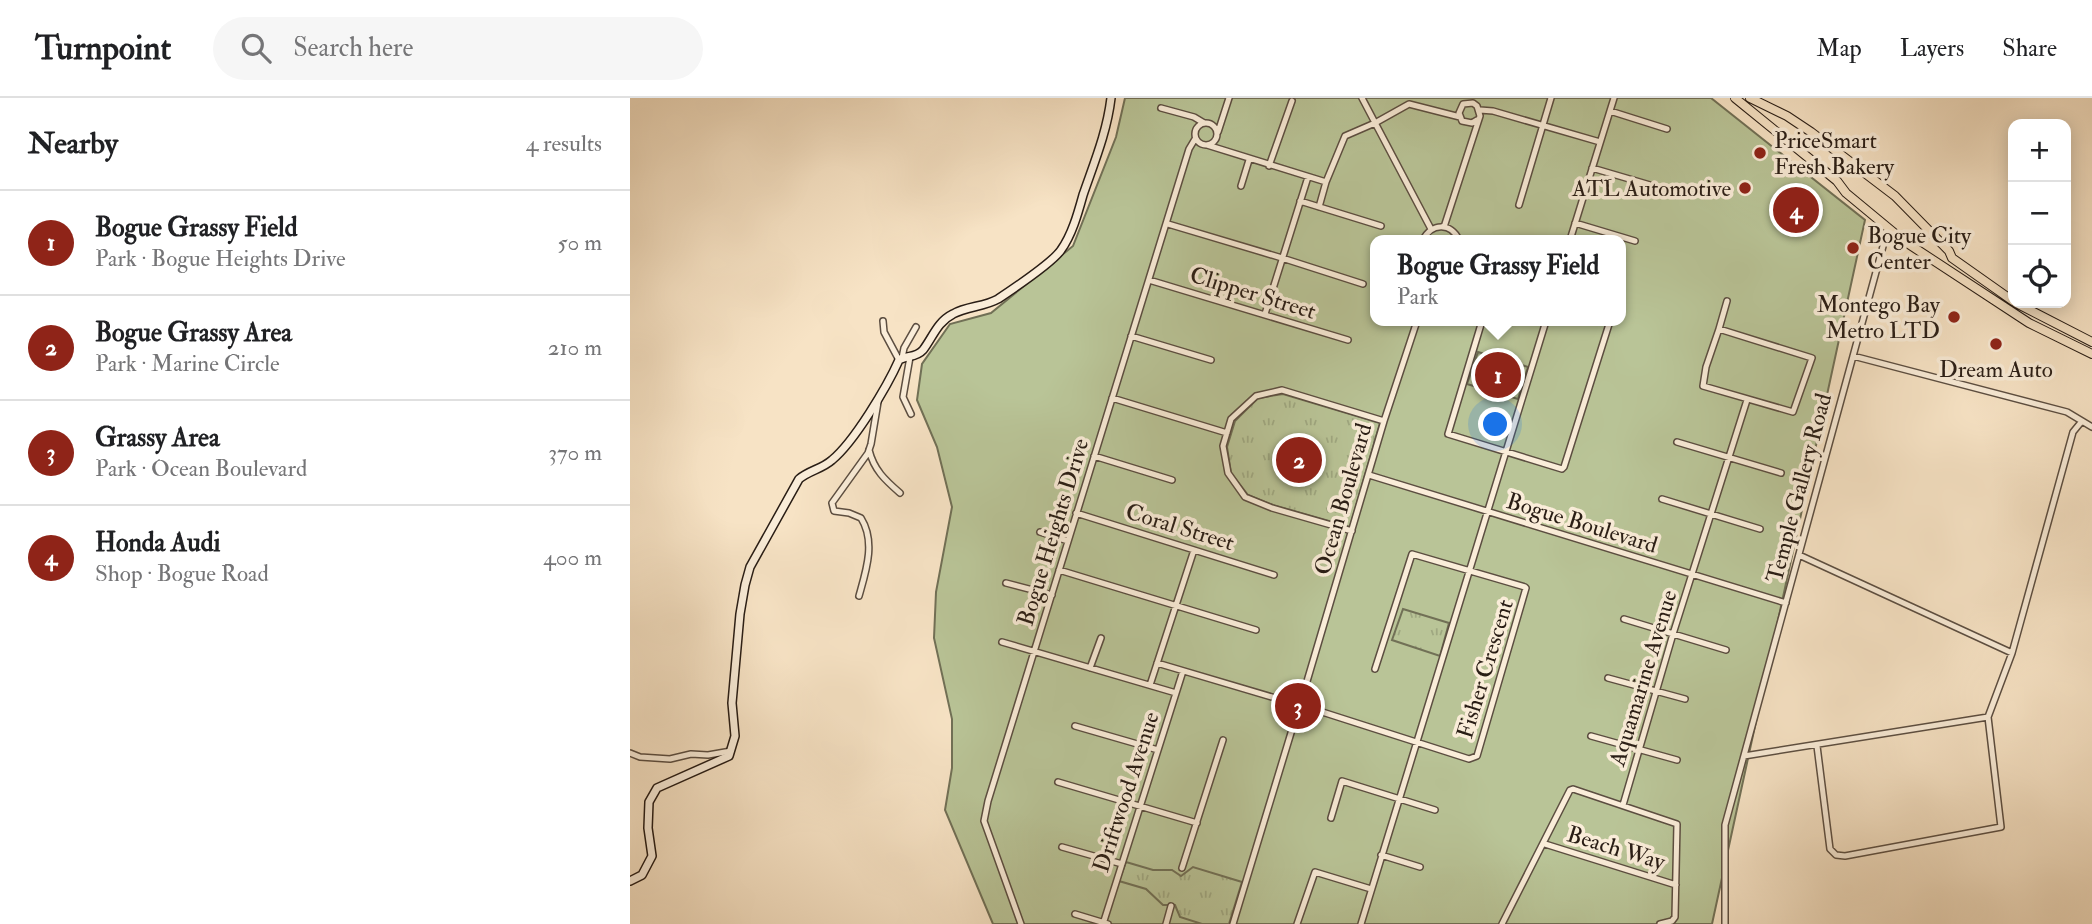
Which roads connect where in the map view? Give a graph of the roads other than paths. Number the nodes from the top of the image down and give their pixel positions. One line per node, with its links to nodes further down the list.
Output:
1 (1111, 98): 70 (street)
2 (1229, 98): 15 (street)
3 (1362, 98): 18 (street)
4 (1551, 98): 21 (street)
5 (1614, 98): 12 (street)
6 (1735, 98): 43 (main road)
7 (1750, 98): 54 (main road)
8 (1292, 101): 30 (street)
9 (1464, 101): 11 (street); 14 (street)
10 (1161, 108): 13 (street)
11 (1480, 110): 16 (street); 21 (street)
12 (1610, 111): 22 (street); 25 (street)
13 (1194, 117): 17 (street); 20 (street)
14 (1460, 117): 16 (street); 18 (street)
15 (1223, 119): 19 (street); 23 (street)
16 (1477, 120): 42 (street)
17 (1204, 123): 19 (street); 20 (street)
18 (1375, 123): 33 (street); 44 (street)
19 (1212, 124): 23 (street)
20 (1197, 126): 24 (street)
21 (1543, 126): 25 (street); 37 (street)
22 (1667, 129)
23 (1216, 138): 26 (street); 28 (street)
24 (1195, 139): 26 (street); 27 (street, Bogue Heights Drive)
25 (1600, 142): 31 (street)
26 (1205, 145): 27 (street); 28 (street)
27 (1189, 149): 40 (street, Bogue Heights Drive)
28 (1217, 150): 29 (street)
29 (1249, 160): 30 (street); 34 (street)
30 (1269, 166): 32 (street)
31 (1592, 168): 35 (street); 39 (street)
32 (1308, 177): 33 (street); 36 (street)
33 (1326, 182): 38 (street)
34 (1241, 186)
35 (1650, 186)
36 (1300, 201): 38 (street); 51 (street)
37 (1519, 205)
38 (1319, 207): 41 (street)
39 (1575, 223): 47 (street); 48 (street)
40 (1168, 224): 51 (street); 52 (street, Bogue Heights Drive)
41 (1381, 226)
42 (1444, 227): 44 (street); 46 (street)
43 (1888, 228): 68 (main road); 69 (street, Temple Gallery Road)
44 (1431, 229): 45 (street)
45 (1425, 235)
46 (1456, 235)
47 (1571, 235)
48 (1615, 235)
49 (1626, 238): 50 (street)
50 (1635, 241)
51 (1282, 258): 53 (street); 57 (street)
52 (1149, 280): 57 (street, Clipper Street); 65 (street, Bogue Heights Drive)
53 (1363, 284)
54 (2008, 297)
55 (1727, 301): 64 (street)
56 (2027, 308): 67 (main road)
57 (1265, 314): 66 (street, Clipper Street)
58 (883, 321): 70 (street)
59 (1415, 326): 76 (street, Ocean Boulevard)
60 (1480, 326): 82 (street)
61 (1544, 326): 82 (street)
62 (1608, 326): 82 (street)
63 (916, 327): 70 (street)
64 (1719, 329): 74 (street); 74 (street)
65 (1132, 336): 71 (street); 73 (street, Bogue Heights Drive)
66 (1348, 340)
67 (2092, 342)
68 (2092, 354)
69 (1853, 356): 77 (street); 98 (street, Temple Gallery Road)
70 (904, 358): 72 (street); 75 (street)
71 (1211, 360)
72 (879, 395): 81 (street); 137 (street)
73 (1112, 398): 79 (street); 83 (street, Bogue Heights Drive)
74 (1747, 400): 84 (street, Aquamarine Avenue)
75 (911, 414)
76 (1384, 421): 79 (street); 86 (street, Ocean Boulevard)
77 (2081, 421): 78 (street); 115 (street)
78 (2092, 428)
79 (1227, 433): 94 (street)
80 (1677, 442): 84 (street)
81 (869, 450): 88 (street); 105 (street)
82 (1505, 450): 90 (street)
83 (1094, 456): 87 (street); 91 (street, Bogue Heights Drive)
84 (1728, 457): 85 (street); 92 (street, Aquamarine Avenue)
85 (1781, 473)
86 (1369, 475): 90 (street, Bogue Boulevard); 94 (street, Ocean Boulevard)
87 (1172, 480)
88 (900, 493)
89 (1662, 499): 92 (street)
90 (1487, 512): 100 (street); 101 (street, Bogue Boulevard)
91 (1076, 513): 96 (street, Bogue Heights Drive); 97 (street, Coral Street)
92 (1712, 514): 93 (street); 101 (street, Aquamarine Avenue)
93 (1760, 528)
94 (1352, 531): 122 (street, Ocean Boulevard)
95 (1040, 532): 96 (street)
96 (1068, 541): 99 (street, Bogue Heights Drive)
97 (1194, 550): 102 (street, Coral Street); 107 (street)
98 (1799, 555): 106 (street, Temple Gallery Road); 115 (street)
99 (1059, 570): 104 (street, Bogue Heights Drive); 107 (street)
100 (1469, 571): 118 (street); 133 (street); 133 (street, Fisher Crescent)
101 (1693, 574): 106 (street, Bogue Boulevard); 110 (street, Aquamarine Avenue)
102 (1274, 575)
103 (1006, 583): 104 (street)
104 (1052, 594): 114 (street, Bogue Heights Drive)
105 (859, 597)
106 (1786, 603): 139 (street, Temple Gallery Road)
107 (1176, 606): 109 (street); 116 (street)
108 (1623, 619): 110 (street)
109 (1256, 630)
110 (1672, 634): 113 (street); 123 (street, Aquamarine Avenue)
111 (1101, 638): 117 (street)
112 (1002, 642): 114 (street)
113 (1726, 650)
114 (1035, 652): 117 (street); 159 (street, Bogue Heights Drive)
115 (2012, 653): 128 (street)
116 (1157, 663): 119 (street); 121 (street)
117 (1090, 668): 121 (street)
118 (1375, 669)
119 (1183, 671): 124 (street, Driftwood Avenue); 126 (street)
120 (1608, 678): 123 (street)
121 (1150, 685): 124 (street)
122 (1305, 688): 126 (street); 127 (street)
123 (1656, 690): 125 (street); 136 (street, Aquamarine Avenue)
124 (1176, 693): 135 (street, Driftwood Avenue)
125 (1685, 699)
126 (1282, 700): 129 (street)
127 (1317, 710): 129 (street); 133 (street)
128 (1988, 717): 134 (street); 134 (street)
129 (1294, 723): 162 (street)
130 (1075, 726): 135 (street)
131 (1591, 736): 136 (street)
132 (1223, 740): 147 (street)
133 (1417, 742): 142 (street)
134 (1817, 746): 139 (street)
135 (1158, 750): 144 (street, Driftwood Avenue)
136 (1640, 750): 140 (street); 143 (street, Aquamarine Avenue)
137 (731, 751): 138 (street); 154 (street)
138 (630, 753)
139 (1744, 756): 167 (street, Temple Gallery Road)
140 (1677, 760)
141 (1058, 782): 144 (street)
142 (1399, 798): 145 (street); 146 (street); 150 (street)
143 (1623, 805): 148 (street); 155 (street)
144 (1140, 806): 147 (street); 151 (street, Driftwood Avenue)
145 (1435, 810)
146 (1331, 818)
147 (1197, 823): 153 (street)
148 (1545, 844): 155 (street, Beach Way); 165 (street)
149 (1062, 846): 151 (street)
150 (1381, 855): 152 (street); 156 (street)
151 (1122, 864): 160 (street, Driftwood Avenue)
152 (1420, 867)
153 (1182, 868)
154 (630, 881)
155 (1676, 885): 166 (street)
156 (1371, 889): 163 (street); 164 (street)
157 (1171, 906): 161 (street)
158 (1074, 914): 160 (street)
159 (1021, 924)
160 (1105, 924)
161 (1166, 924)
162 (1233, 924)
163 (1297, 924)
164 (1361, 924)
165 (1502, 924)
166 (1660, 924)
167 (1725, 924)

